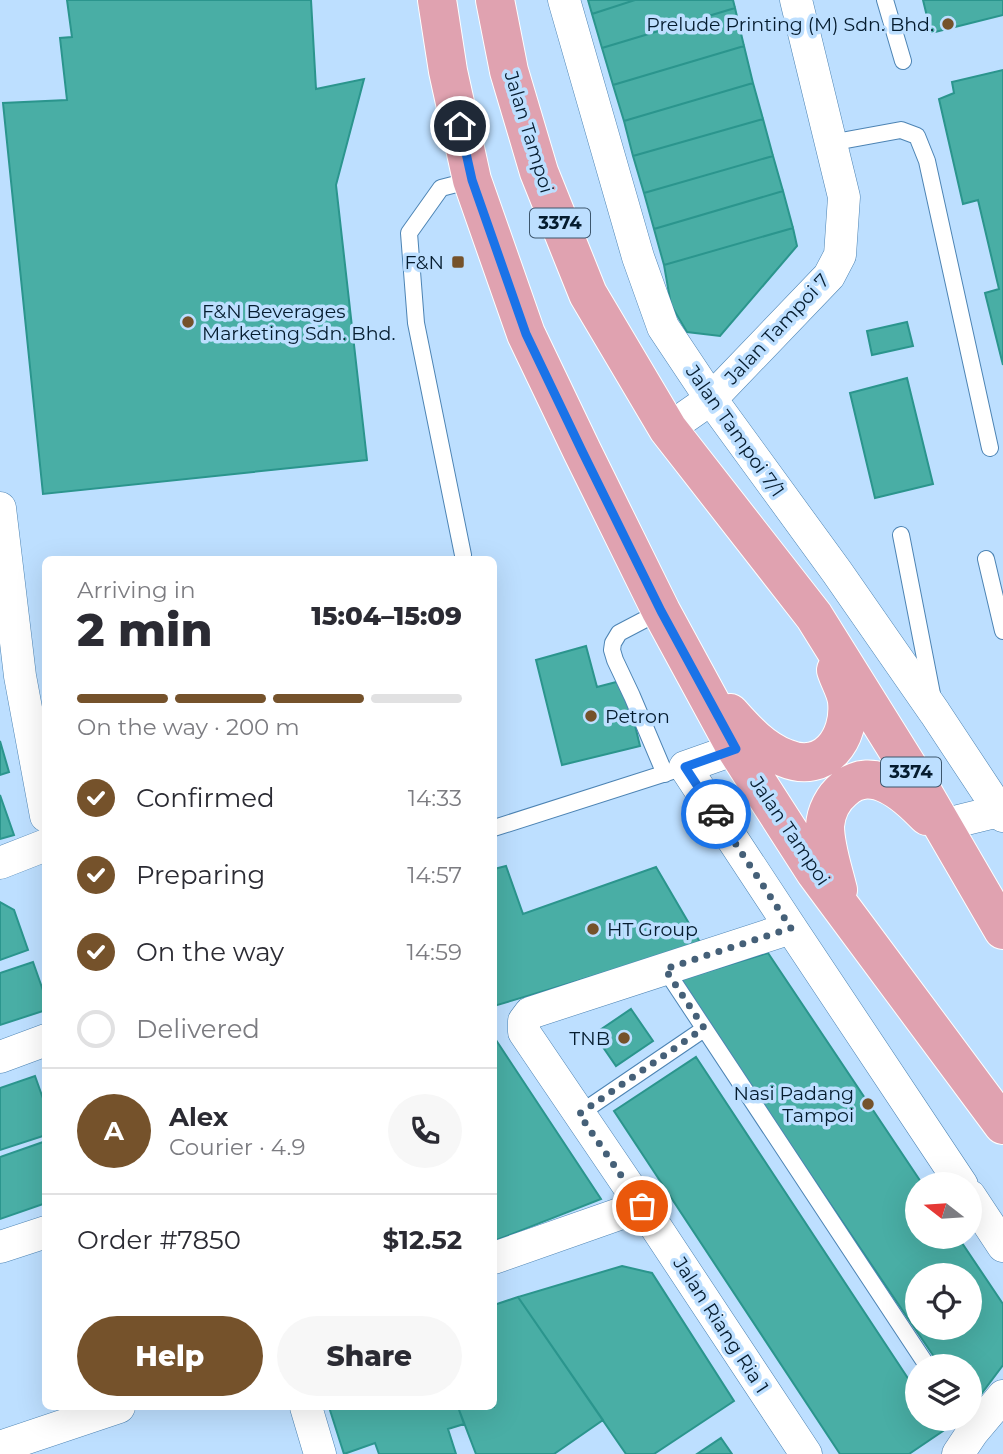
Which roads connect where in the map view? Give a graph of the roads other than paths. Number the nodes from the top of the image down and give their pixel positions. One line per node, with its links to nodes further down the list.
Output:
1 (437, 0): 8 (main road, Jalan Tampoi)
2 (495, 0): 10 (main road, Jalan Tampoi / 3374)
3 (564, 0): 9 (street, Jalan Tampoi 7/1)
4 (796, 0): 7 (street, Jalan Tampoi 7)
5 (885, 0): 6 (lane)
6 (903, 61)
7 (830, 144): 9 (street, Jalan Tampoi 7); 11 (lane)
8 (472, 180): 14 (lane); 16 (main road, Jalan Tampoi)
9 (711, 399): 10 (street, Jalan Tampoi 7); 21 (street, Jalan Tampoi 7/1)
10 (668, 429): 17 (main road, Jalan Tampoi / 3374)
11 (990, 448)
12 (0, 508): 20 (street)
13 (901, 535): 21 (lane)
14 (463, 555)
15 (986, 559): 18 (lane)
16 (661, 611): 19 (main road, Jalan Tampoi); 23 (lane)
17 (814, 616): 19 (main road); 27 (main road, Jalan Tampoi / 3374)
18 (1003, 631)
19 (698, 676): 22 (main road, Jalan Tampoi)
20 (10, 680): 24 (street)
21 (935, 713): 25 (street, Jalan Tampoi 7/1)
22 (736, 749): 23 (street); 30 (main road, Jalan Tampoi)
23 (675, 770): 26 (lane); 31 (street)
24 (42, 802)
25 (1002, 812): 27 (street)
26 (497, 827)
27 (947, 833): 30 (main road); 32 (main road, Jalan Tampoi / 3374)
28 (42, 847): 29 (street)
29 (0, 863)
30 (843, 909): 38 (main road, Jalan Tampoi)
31 (791, 928): 33 (street); 39 (street)
32 (1003, 930)
33 (665, 969): 34 (lane); 37 (street, Jalan Riang Ria 1)
34 (704, 1028): 37 (lane); 46 (lane)
35 (42, 1041): 36 (street)
36 (0, 1057)
37 (579, 1114): 40 (street, Jalan Riang Ria 1)
38 (1003, 1125)
39 (953, 1172)
40 (642, 1206): 45 (street); 53 (street, Jalan Riang Ria 1)
41 (982, 1214): 43 (street)
42 (42, 1232): 44 (street)
43 (1003, 1246)
44 (0, 1247)
45 (497, 1257)
46 (919, 1354)
47 (1003, 1396): 50 (street)
48 (110, 1410): 51 (street)
49 (307, 1410): 52 (street)
50 (964, 1436)
51 (0, 1447)
52 (320, 1454)
53 (806, 1454)

